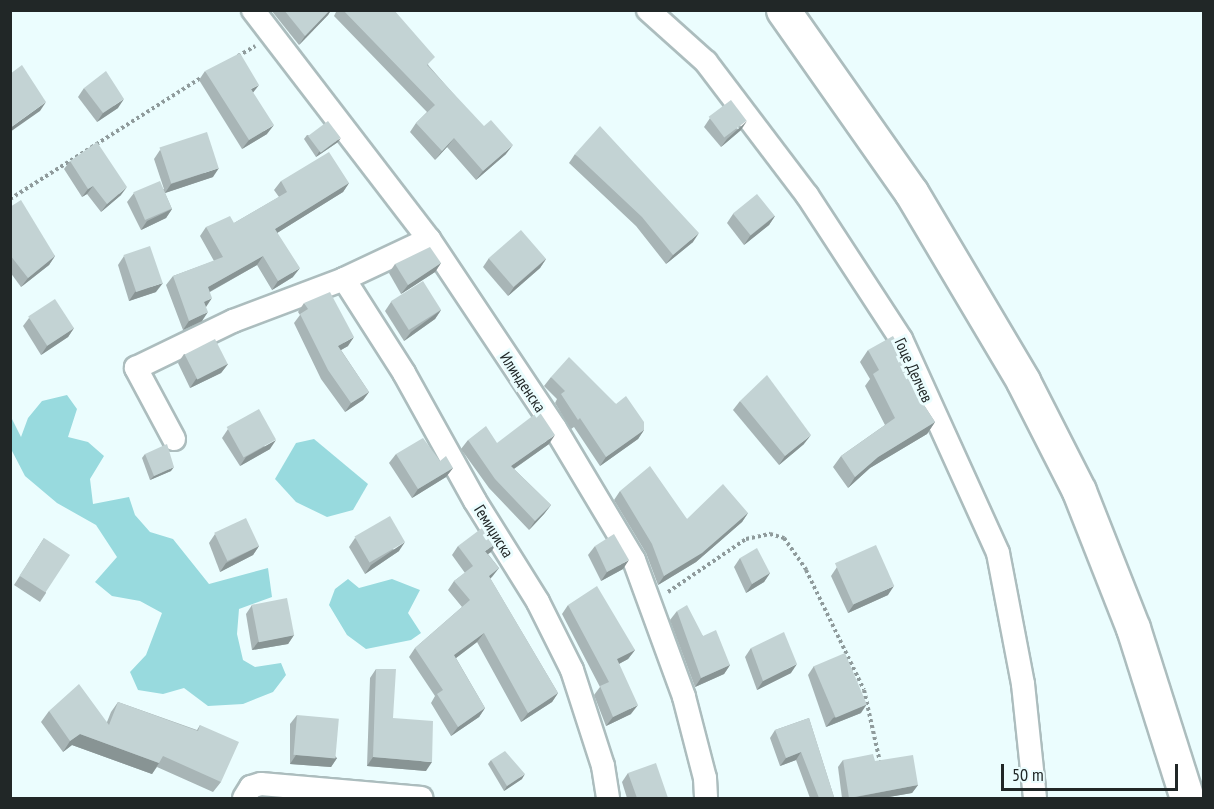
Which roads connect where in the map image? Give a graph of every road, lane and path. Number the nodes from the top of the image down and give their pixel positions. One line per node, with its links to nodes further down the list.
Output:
1 (253, 10): 4 (street, Илинденска)
2 (648, 10): 17 (street, Гоце Делчев)
3 (783, 10): 18 (main road)
4 (271, 37): 5 (path); 8 (street, Илинденска)
5 (231, 60)
6 (211, 72): 7 (path)
7 (10, 199)
8 (429, 239): 9 (street); 11 (street, Илинденска)
9 (344, 279): 10 (street); 15 (street, Гемиџиска)
10 (174, 439)
11 (650, 605): 12 (path); 16 (street, Илинденска)
12 (881, 767)
13 (244, 798): 14 (street)
14 (421, 798)
15 (608, 798)
16 (706, 798)
17 (1035, 798)
18 (1187, 798)

